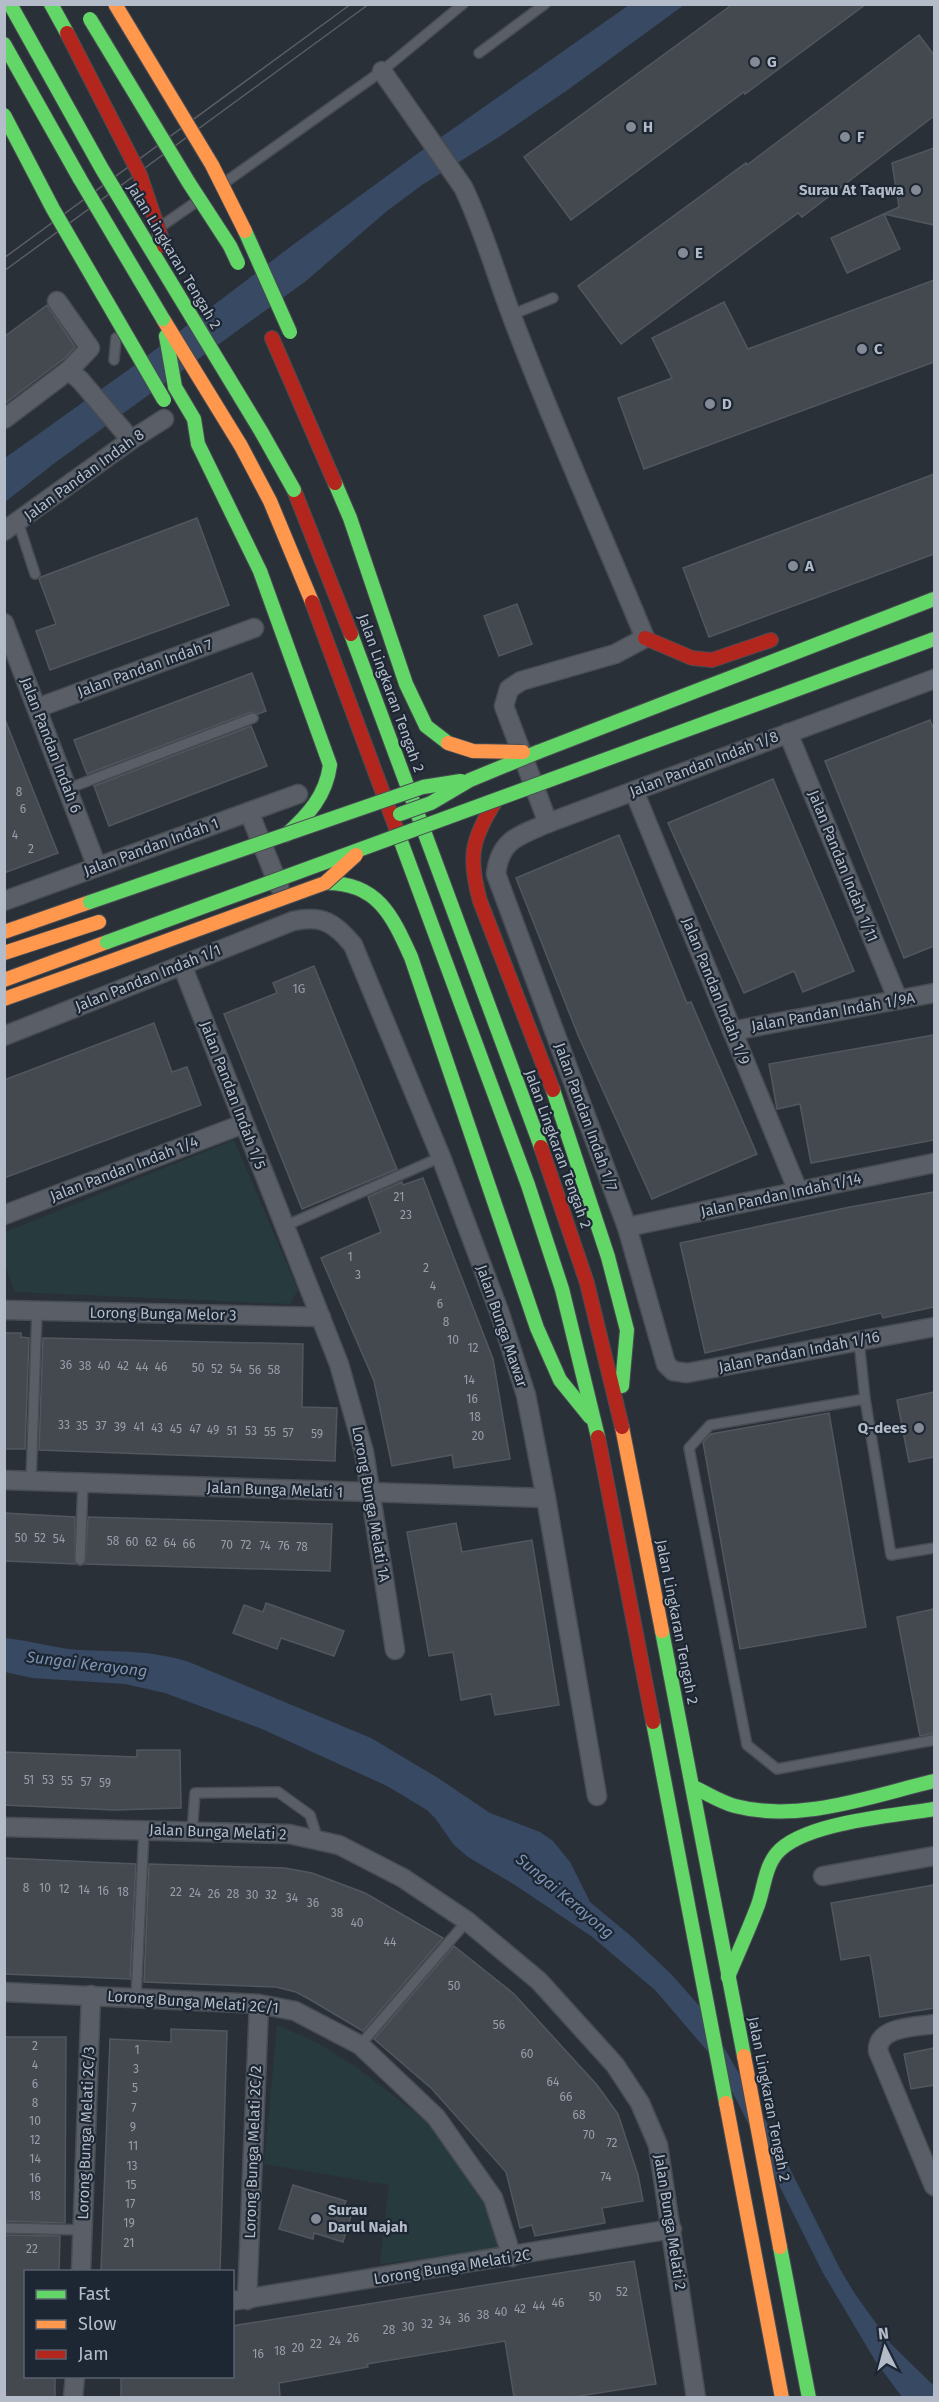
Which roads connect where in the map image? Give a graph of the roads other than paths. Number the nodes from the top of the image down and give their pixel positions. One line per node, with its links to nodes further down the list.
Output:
1 (10, 4): 20 (main road, Jalan Lingkaran Tengah 2, bridge)
2 (51, 4): 20 (main road, bridge)
3 (79, 4): 17 (main road, bridge)
4 (115, 4): 24 (main road, bridge)
5 (463, 4): 9 (lane)
6 (545, 4): 8 (lane)
7 (4, 44): 22 (main road, bridge)
8 (479, 53)
9 (382, 71): 11 (lane); 21 (street)
10 (4, 115): 31 (main road, bridge)
11 (215, 189)
12 (206, 195): 13 (lane)
13 (140, 240)
14 (130, 247): 15 (lane)
15 (111, 260)
16 (102, 266): 25 (lane)
17 (244, 277)
18 (553, 298): 21 (lane)
19 (57, 301): 26 (street)
20 (183, 305): 87 (main road, Jalan Lingkaran Tengah 2, bridge)
21 (511, 315): 39 (street)
22 (163, 319): 31 (main road); 88 (main road)
23 (270, 333): 32 (main road)
24 (292, 337)
25 (114, 360)
26 (75, 376): 28 (street); 30 (street)
27 (317, 405): 32 (main road)
28 (4, 419)
29 (164, 419): 30 (street, Jalan Pandan Indah 8)
30 (126, 434): 33 (street, Jalan Pandan Indah 8)
31 (198, 444): 54 (main road)
32 (350, 518): 45 (main road, bridge)
33 (11, 526): 34 (lane)
34 (35, 573)
35 (934, 599): 45 (main road)
36 (4, 623): 42 (street, Jalan Pandan Indah 6)
37 (254, 628): 42 (street, Jalan Pandan Indah 7)
38 (782, 636): 39 (main road)
39 (645, 638): 53 (street)
40 (934, 639): 50 (main road, bridge)
41 (934, 679): 44 (street, Jalan Pandan Indah 1/8)
42 (37, 708): 47 (street, Jalan Pandan Indah 6)
43 (253, 718): 47 (lane)
44 (788, 733): 48 (street, Jalan Pandan Indah 1/8); 70 (street, Jalan Pandan Indah 1/11)
45 (538, 752): 46 (main road, bridge)
46 (470, 780): 52 (main road, bridge); 54 (main road, bridge)
47 (67, 789): 58 (street, Jalan Pandan Indah 6)
48 (634, 791): 53 (street, Jalan Pandan Indah 1/8); 71 (street, Jalan Pandan Indah 1/9)
49 (298, 794): 51 (street, Jalan Pandan Indah 1)
50 (495, 802): 55 (main road, bridge); 87 (main road)
51 (249, 812): 58 (street, Jalan Pandan Indah 1); 63 (street)
52 (377, 822)
53 (548, 823): 59 (street, Jalan Pandan Indah 1/8)
54 (286, 835): 64 (main road, bridge)
55 (361, 851): 60 (main road, bridge); 67 (main road, bridge)
56 (281, 856): 57 (main road)
57 (259, 864)
58 (97, 867): 61 (street, Jalan Pandan Indah 1)
59 (496, 874): 79 (street, Jalan Pandan Indah 1/7)
60 (325, 883): 69 (main road, bridge); 88 (main road)
61 (4, 901)
62 (104, 920): 65 (main road)
63 (292, 921): 66 (street, Jalan Pandan Indah 1/1); 74 (street, Jalan Bunga Mawar)
64 (4, 932)
65 (4, 953)
66 (182, 965): 72 (street, Jalan Pandan Indah 1/1); 73 (street, Jalan Pandan Indah 1/5)
67 (4, 980)
68 (934, 993): 70 (street, Jalan Pandan Indah 1/9A)
69 (4, 999)
70 (898, 1000): 71 (street, Jalan Pandan Indah 1/9A)
71 (732, 1030): 76 (street, Jalan Pandan Indah 1/9)
72 (4, 1036)
73 (243, 1124): 77 (street, Jalan Pandan Indah 1/4); 78 (street, Jalan Pandan Indah 1/5)
74 (441, 1157): 78 (lane); 93 (street, Jalan Bunga Mawar)
75 (934, 1162): 76 (street, Jalan Pandan Indah 1/14)
76 (798, 1191): 79 (street, Jalan Pandan Indah 1/14)
77 (4, 1215)
78 (285, 1226): 82 (street, Lorong Bunga Melati 1A)
79 (627, 1227): 85 (street, Jalan Pandan Indah 1/7)
80 (4, 1310): 81 (street, Lorong Bunga Melor 3)
81 (37, 1311): 82 (street, Lorong Bunga Melor 3); 90 (lane)
82 (321, 1317): 92 (street, Lorong Bunga Melati 1A)
83 (934, 1327): 84 (street, Jalan Pandan Indah 1/16)
84 (859, 1341): 85 (street, Jalan Pandan Indah 1/16); 86 (lane)
85 (666, 1364)
86 (865, 1399): 94 (lane); 97 (lane)
87 (620, 1418): 99 (main road, Jalan Lingkaran Tengah 2)
88 (596, 1424): 122 (main road)
89 (4, 1480): 90 (street, Jalan Bunga Melati 1)
90 (31, 1481): 91 (street, Jalan Bunga Melati 1)
91 (83, 1483): 92 (street, Jalan Bunga Melati 1); 95 (lane)
92 (372, 1494): 93 (street, Jalan Bunga Melati 1); 96 (street, Lorong Bunga Melati 1A)
93 (546, 1498): 100 (street, Jalan Bunga Mawar)
94 (934, 1548)
95 (80, 1560)
96 (395, 1650)
97 (934, 1740)
98 (934, 1781): 99 (main road)
99 (693, 1787): 109 (main road, Jalan Lingkaran Tengah 2)
100 (597, 1796)
101 (934, 1809): 109 (main road)
102 (4, 1827): 103 (street, Jalan Bunga Melati 2)
103 (144, 1830): 104 (street, Jalan Bunga Melati 2); 112 (lane)
104 (192, 1832): 105 (street, Jalan Bunga Melati 2); 105 (lane)
105 (318, 1840): 108 (street, Jalan Bunga Melati 2)
106 (934, 1856): 107 (street)
107 (823, 1876)
108 (467, 1921): 115 (lane); 118 (street, Jalan Bunga Melati 2)
109 (728, 1977): 129 (main road, Jalan Lingkaran Tengah 2)
110 (4, 1992): 111 (street, Lorong Bunga Melati 2C/1)
111 (91, 1995): 112 (street, Lorong Bunga Melati 2C/1); 119 (street, Lorong Bunga Melati 2C/3)
112 (136, 1997): 113 (street, Lorong Bunga Melati 2C/1)
113 (259, 2004): 115 (street, Lorong Bunga Melati 2C/1); 123 (street, Lorong Bunga Melati 2C/2)
114 (934, 2024): 116 (street)
115 (360, 2045): 120 (street, Lorong Bunga Melati 2C/1)
116 (934, 2186)
117 (4, 2228): 119 (lane)
118 (672, 2229): 120 (street, Lorong Bunga Melati 2C); 127 (street, Jalan Bunga Melati 2)
119 (83, 2230): 121 (street, Lorong Bunga Melati 2C/3)
120 (512, 2257): 123 (street, Lorong Bunga Melati 2C)
121 (81, 2270)
122 (763, 2297): 124 (main road); 128 (main road)
123 (240, 2301)
124 (762, 2375)
125 (75, 2378): 126 (street)
126 (73, 2397)
127 (696, 2397)
128 (782, 2397)
129 (809, 2397)

